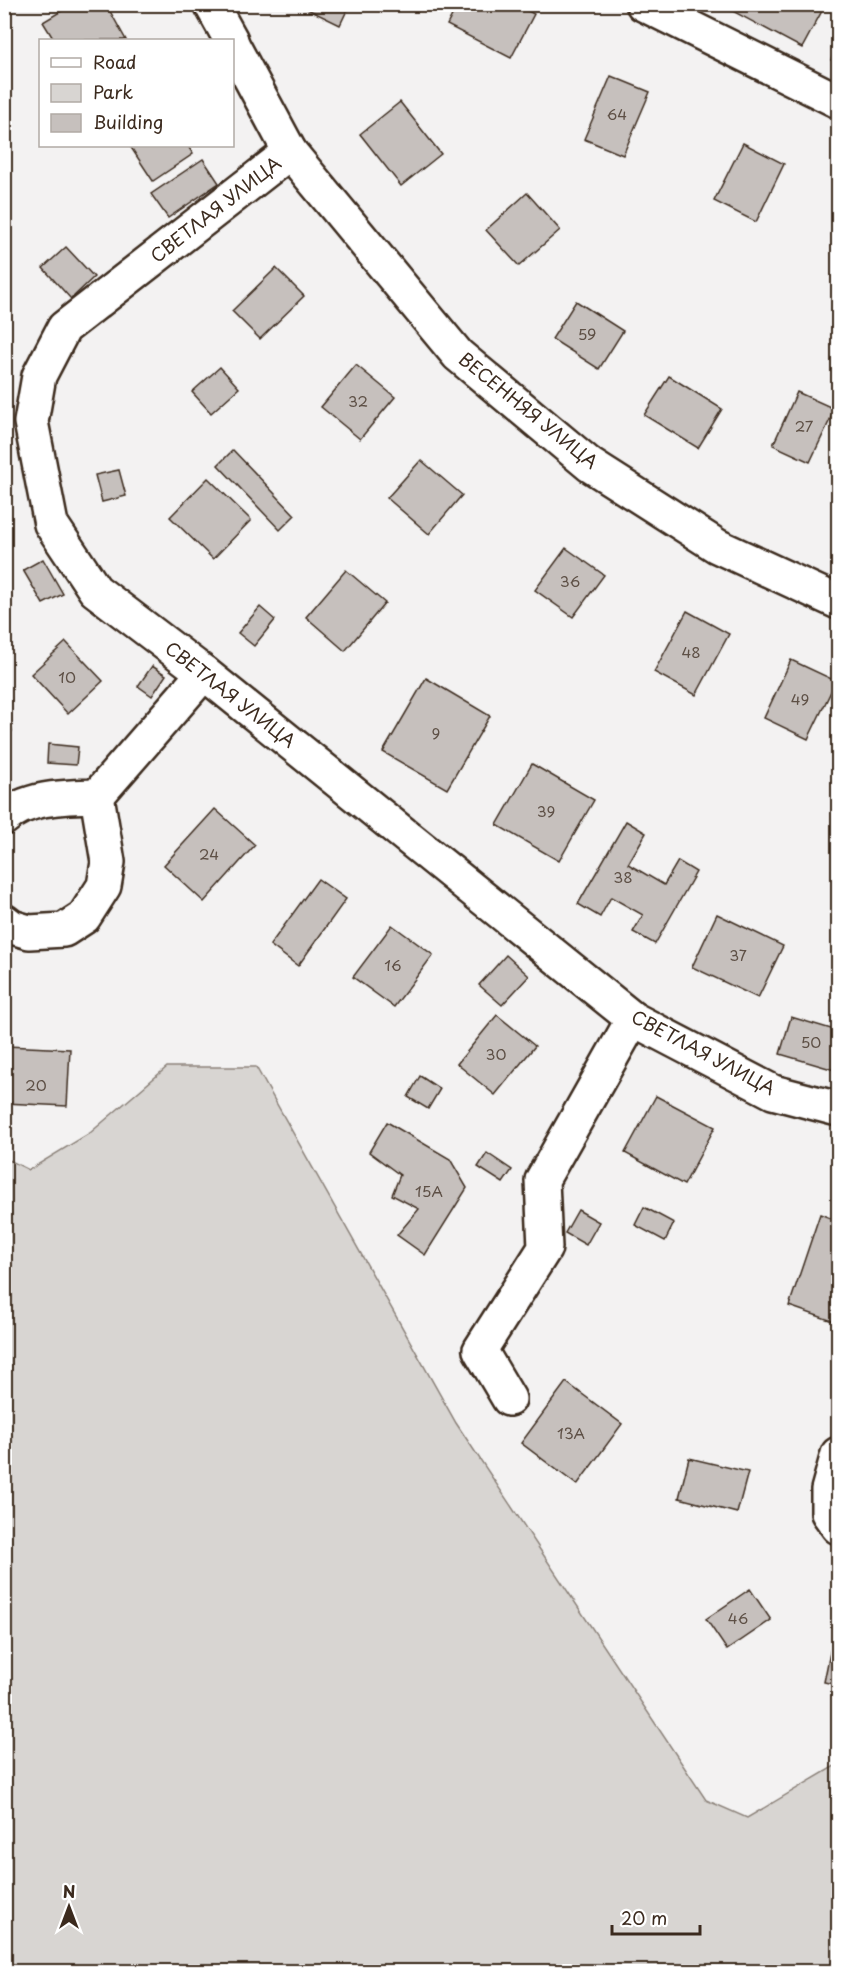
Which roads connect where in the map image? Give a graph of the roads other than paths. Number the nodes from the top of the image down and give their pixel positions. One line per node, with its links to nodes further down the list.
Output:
1 (211, 4): 3 (street, ВЕСЕННЯЯ УЛИЦА)
2 (643, 4): 5 (street)
3 (230, 39)
4 (234, 46): 6 (street, ВЕСЕННЯЯ УЛИЦА)
5 (838, 100)
6 (290, 152): 7 (street, ВЕСЕННЯЯ УЛИЦА); 8 (street, СВЕТЛАЯ УЛИЦА)
7 (838, 602)
8 (204, 673): 9 (street); 12 (street, СВЕТЛАЯ УЛИЦА)
9 (97, 796): 10 (street); 11 (street)
10 (4, 818)
11 (4, 921)
12 (633, 1019): 13 (street, СВЕТЛАЯ УЛИЦА); 14 (street)
13 (838, 1109)
14 (510, 1399)
15 (838, 1454): 16 (street)
16 (838, 1527)

